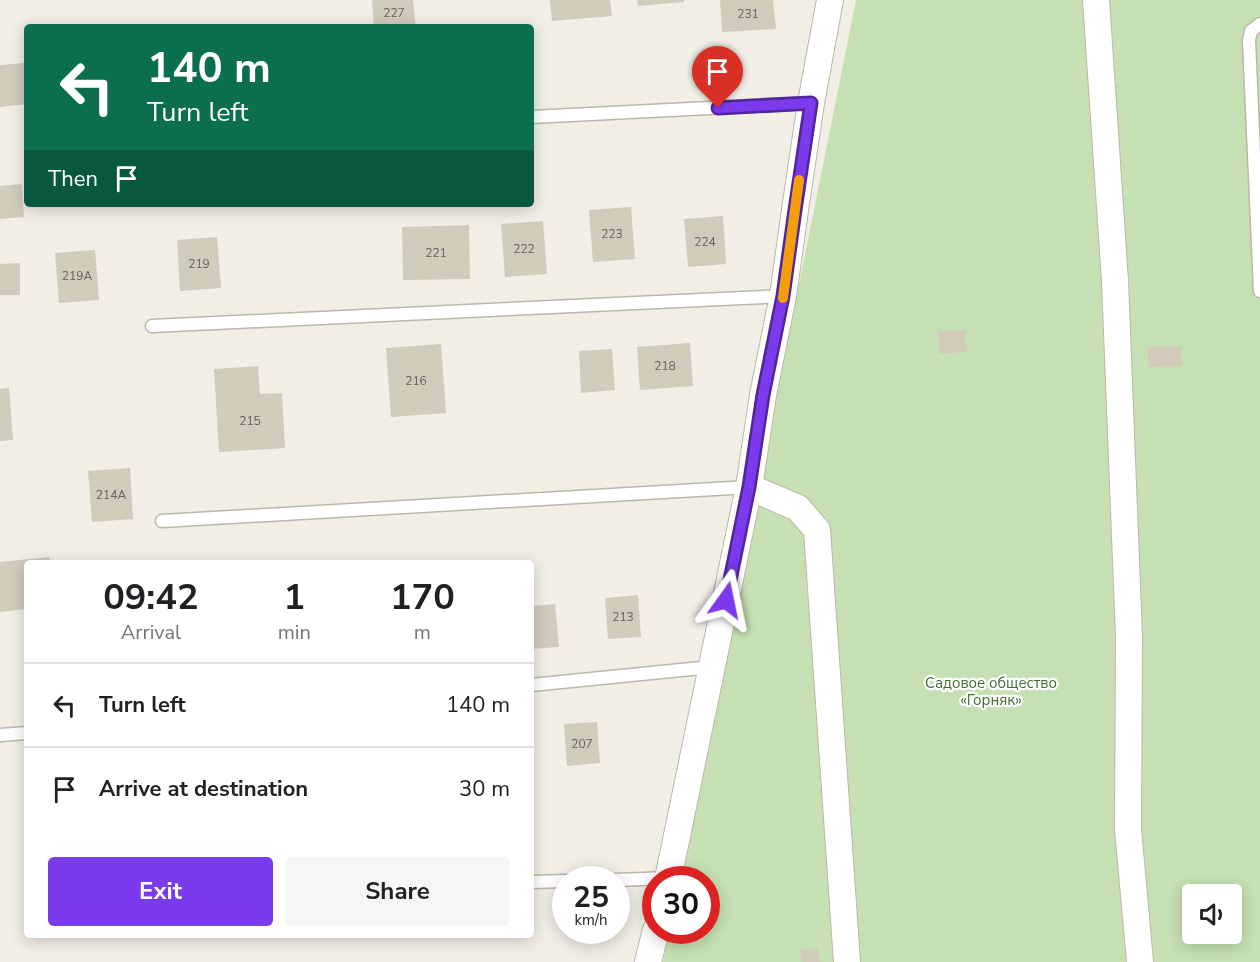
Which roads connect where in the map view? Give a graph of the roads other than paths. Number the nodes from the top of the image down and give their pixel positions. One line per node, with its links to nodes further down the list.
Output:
1 (830, 0): 4 (street)
2 (1096, 0): 21 (street)
3 (1260, 24): 6 (lane)
4 (811, 103): 5 (lane); 7 (street)
5 (534, 117)
6 (1260, 291)
7 (783, 296): 8 (lane); 9 (street)
8 (152, 326)
9 (749, 487): 10 (lane); 11 (street); 20 (street)
10 (162, 521)
11 (711, 667): 12 (lane); 15 (street)
12 (534, 686)
13 (24, 733): 14 (lane)
14 (0, 735)
15 (671, 866)
16 (552, 881): 17 (lane)
17 (534, 882)
18 (652, 944): 19 (street)
19 (648, 962)
20 (847, 962)
21 (1140, 962)

